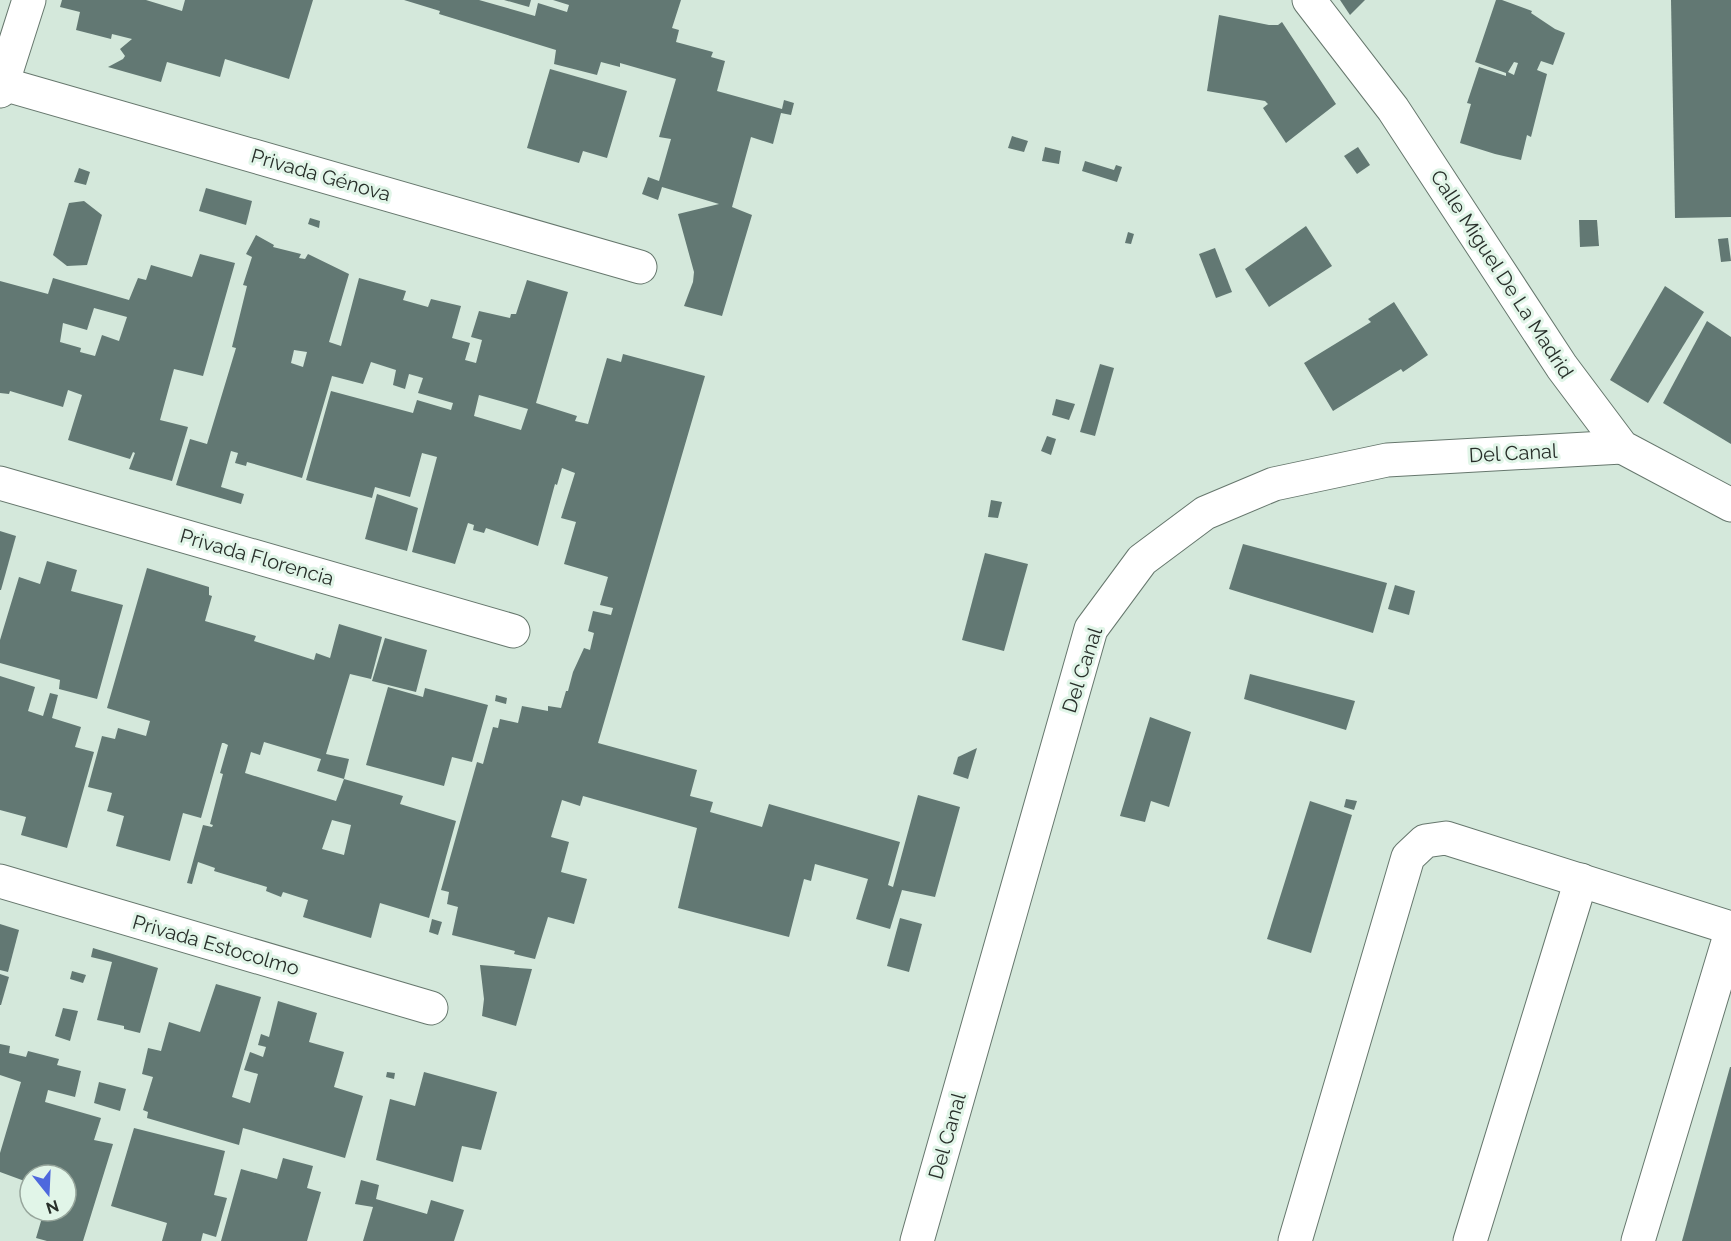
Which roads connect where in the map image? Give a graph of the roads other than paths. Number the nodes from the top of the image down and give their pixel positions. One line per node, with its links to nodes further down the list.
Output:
1 (28, 0): 3 (street)
2 (1309, 0): 5 (street, Calle Miguel De La Madrid)
3 (1, 86): 4 (street, Privada Génova)
4 (640, 267)
5 (1622, 447): 7 (street, Calle Miguel De La Madrid); 13 (street, Del Canal)
6 (0, 483): 8 (street, Privada Florencia)
7 (1731, 505)
8 (513, 632)
9 (1581, 880): 11 (street); 14 (street); 15 (street)
10 (0, 881): 12 (street, Privada Estocolmo)
11 (1731, 930): 16 (street)
12 (431, 1008)
13 (917, 1241)
14 (1295, 1241)
15 (1470, 1241)
16 (1638, 1241)

